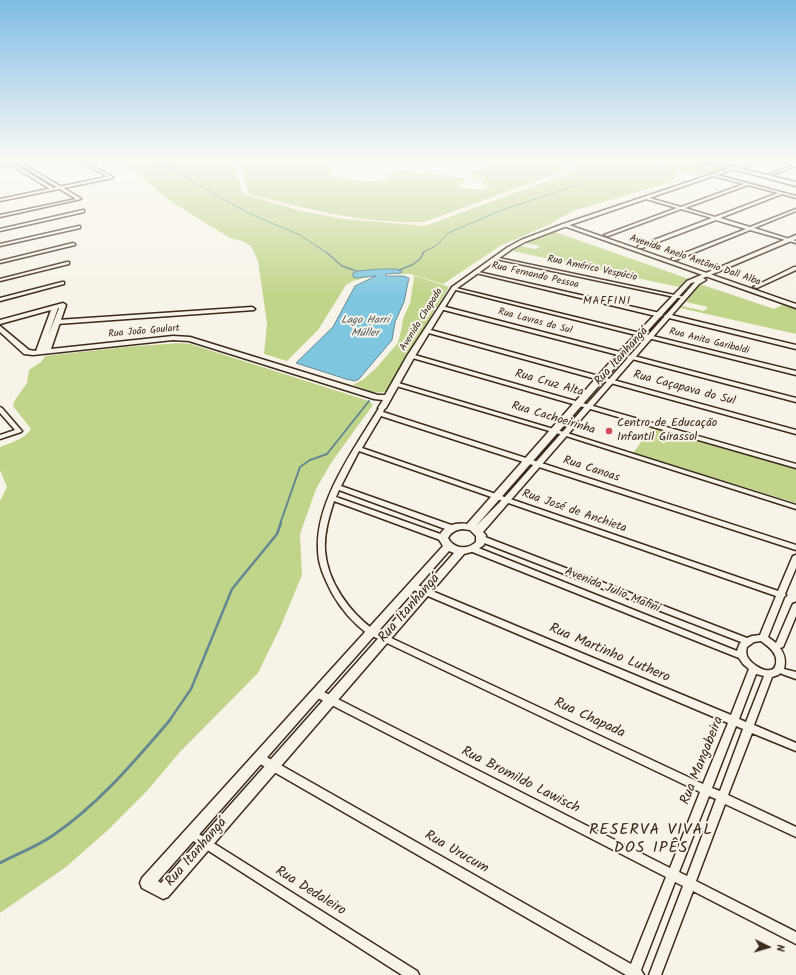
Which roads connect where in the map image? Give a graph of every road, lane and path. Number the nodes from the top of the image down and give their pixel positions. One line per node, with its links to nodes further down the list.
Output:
1 (44, 206): 9 (street)
2 (621, 206): 11 (street, Avenida Chapada)
3 (677, 206): 6 (street)
4 (686, 206): 6 (street)
5 (746, 206): 10 (street)
6 (682, 208): 10 (street); 16 (street)
7 (796, 210): 13 (street)
8 (84, 211): 14 (street)
9 (0, 216)
10 (716, 218): 13 (street); 22 (street)
11 (568, 224): 15 (street, Avenida Anelo Antônio Dall Alba); 23 (street, Avenida Chapada)
12 (79, 227): 21 (street)
13 (750, 228): 18 (street); 24 (street)
14 (0, 230)
15 (598, 235): 16 (street); 29 (street, Avenida Anelo Antônio Dall Alba)
16 (606, 235): 22 (street)
17 (796, 237): 18 (street, Rua Itanhangá)
18 (788, 240): 19 (street); 29 (street, Rua Itanhangá)
19 (796, 242)
20 (74, 244): 25 (street)
21 (0, 246)
22 (640, 247): 24 (street)
23 (496, 258): 28 (street, Avenida Chapada); 34 (street, Rua Américo Vespúcio)
24 (674, 259): 29 (street)
25 (0, 262)
26 (67, 263): 30 (street)
27 (796, 268): 32 (street)
28 (476, 272): 33 (street, Avenida Chapada); 42 (street, Rua Fernando Pessoa)
29 (713, 274): 32 (street); 34 (street, Rua Itanhangá); 35 (street, Rua Itanhangá); 38 (street, Avenida Anelo Antônio Dall Alba)
30 (0, 280)
31 (62, 283): 36 (street)
32 (755, 287): 37 (street)
33 (454, 288): 40 (street, Avenida Chapada); 47 (street, Rua Anita Garibaldi)
34 (677, 297): 35 (street, Rua Américo Vespúcio); 42 (street, Rua Itanhangá)
35 (684, 298): 42 (street, Rua Itanhangá)
36 (0, 300)
37 (796, 301)
38 (796, 306)
39 (55, 307): 43 (street); 44 (street); 50 (street)
40 (442, 308): 46 (street, Avenida Chapada); 52 (street, Rua Lavras do Sul)
41 (252, 309): 44 (street)
42 (664, 316): 47 (street, Rua Itanhangá); 48 (street, Rua Itanhangá); 49 (street, Rua Fernando Pessoa)
43 (0, 322)
44 (57, 322): 50 (street)
45 (0, 328): 50 (street, Rua João Goulart)
46 (427, 331): 51 (street, Avenida Chapada); 54 (street, Rua Caçapava do Sul)
47 (642, 335): 48 (street, Rua Anita Garibaldi); 52 (street, Rua Itanhangá)
48 (650, 337): 52 (street, Rua Itanhangá); 53 (street, Rua Anita Garibaldi)
49 (796, 347)
50 (43, 353): 57 (street, Rua João Goulart)
51 (411, 356): 56 (street, Avenida Chapada); 61 (street, Rua Cruz Alta)
52 (626, 356): 54 (street, Rua Itanhangá); 55 (street, Rua Itanhangá); 60 (street, Rua Lavras do Sul)
53 (796, 372)
54 (602, 378): 55 (street, Rua Caçapava do Sul); 61 (street, Rua Itanhangá)
55 (611, 381): 62 (street, Rua Itanhangá); 66 (street, Rua Caçapava do Sul)
56 (395, 384): 58 (street, Avenida Chapada); 65 (street, Rua Cachoeirinha)
57 (363, 392): 58 (street); 59 (street)
58 (389, 396): 59 (street); 64 (street, Avenida Chapada)
59 (377, 397): 64 (street)
60 (796, 400)
61 (579, 404): 62 (street, Rua Cruz Alta); 65 (street, Rua Itanhangá)
62 (589, 407): 67 (street, Rua Itanhangá); 72 (street, Rua Cruz Alta)
63 (0, 409): 68 (street)
64 (380, 410): 69 (street, Avenida Chapada); 70 (street, Rua Canoas)
65 (555, 431): 67 (street, Rua Cachoeirinha); 70 (street, Rua Itanhangá)
66 (796, 432)
67 (565, 434): 71 (street, Rua Itanhangá); 77 (street, Rua Cachoeirinha)
68 (0, 437)
69 (359, 448): 73 (street, Avenida Chapada); 74 (street, Rua José de Anchieta)
70 (528, 461): 71 (street, Rua Canoas); 74 (street, Rua Itanhangá)
71 (539, 464): 76 (street, Rua Itanhangá); 81 (street, Rua Canoas)
72 (796, 466)
73 (337, 487): 75 (street, Avenida Chapada); 78 (street)
74 (497, 497): 76 (street, Rua José de Anchieta); 79 (street, Rua Itanhangá)
75 (332, 498): 80 (street); 88 (street, Avenida Chapada)
76 (507, 500): 79 (street, Rua Itanhangá); 86 (street, Rua José de Anchieta)
77 (796, 507)
78 (451, 528): 79 (street); 80 (street, Rua Itanhangá)
79 (477, 533): 82 (street, Rua Itanhangá); 91 (street, Avenida Julio Mafini)
80 (446, 542): 82 (street); 84 (street, Rua Itanhangá)
81 (796, 548)
82 (467, 550): 85 (street, Rua Itanhangá); 94 (street, Avenida Julio Mafini)
83 (796, 558): 86 (street)
84 (412, 586): 85 (street, Rua Martinho Luthero); 88 (street, Rua Itanhangá)
85 (426, 592): 90 (street, Rua Itanhangá); 102 (street, Rua Martinho Luthero)
86 (782, 595): 89 (street)
87 (796, 606): 92 (street)
88 (371, 632): 90 (street, Rua Chapada); 100 (street, Rua Itanhangá)
89 (763, 638): 91 (street); 92 (street)
90 (384, 639): 101 (street, Rua Itanhangá); 107 (street, Rua Chapada)
91 (747, 641): 94 (street)
92 (780, 645): 93 (street)
93 (787, 652)
94 (742, 656): 96 (street)
95 (791, 664): 97 (street)
96 (754, 668): 98 (street); 102 (street, Rua Mangabeira)
97 (785, 672): 98 (street); 99 (street)
98 (769, 674): 103 (street)
99 (796, 676)
100 (317, 693): 101 (street, Rua Bromildo Lawisch); 105 (street, Rua Itanhangá)
101 (331, 700): 106 (street, Rua Itanhangá); 112 (street, Rua Bromildo Lawisch)
102 (733, 721): 103 (street, Rua Martinho Luthero); 107 (street, Rua Mangabeira)
103 (749, 727): 104 (street, Rua Martinho Luthero); 108 (street)
104 (796, 747)
105 (259, 758): 106 (street, Rua Urucum); 110 (street, Rua Itanhangá)
106 (273, 766): 111 (street, Rua Itanhangá); 115 (street, Rua Urucum)
107 (706, 790): 108 (street, Rua Chapada); 112 (street, Rua Mangabeira)
108 (722, 797): 109 (street, Rua Chapada); 113 (street)
109 (796, 832)
110 (191, 834): 111 (street, Rua Dedaleiro); 111 (street, Rua Itanhangá)
111 (206, 843): 116 (street, Rua Dedaleiro)
112 (673, 875): 113 (street, Rua Bromildo Lawisch); 115 (street, Rua Mangabeira)
113 (690, 884): 114 (street, Rua Bromildo Lawisch); 117 (street)
114 (796, 938)
115 (635, 974)
116 (413, 975)
117 (656, 975)

